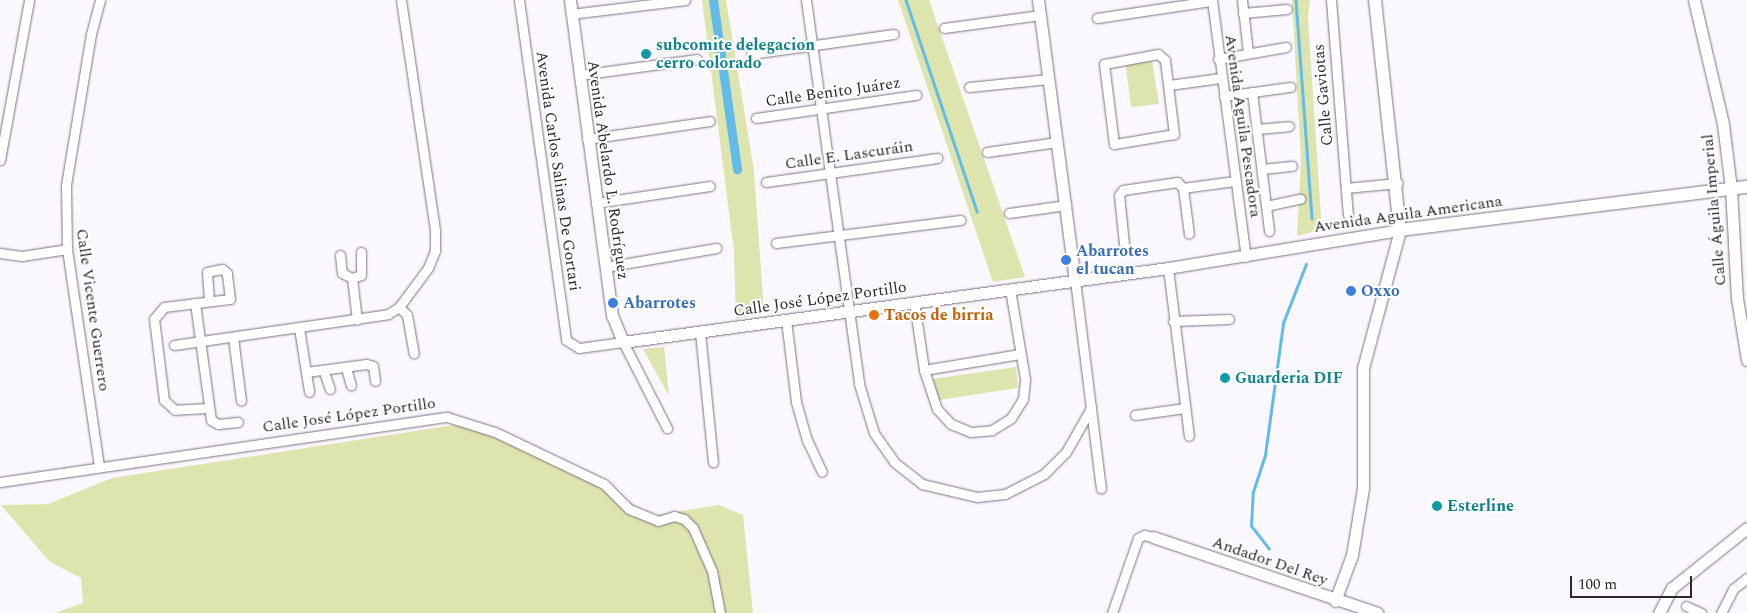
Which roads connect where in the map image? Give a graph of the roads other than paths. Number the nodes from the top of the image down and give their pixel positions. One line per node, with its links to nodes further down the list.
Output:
1 (29, 0): 45 (street)
2 (100, 0): 71 (street, Calle Vicente Guerrero)
3 (401, 0): 84 (street)
4 (519, 0): 95 (street, Avenida Carlos Salinas De Gortari)
5 (570, 0): 16 (street, Avenida Abelardo L. Rodríguez)
6 (685, 0): 16 (street)
7 (806, 0): 21 (street)
8 (1038, 0): 17 (street)
9 (1242, 0): 15 (street)
10 (1331, 0): 55 (street, Calle Gaviotas)
11 (1375, 0): 51 (main road)
12 (1694, 0): 56 (street, Calle Águila Imperial)
13 (1212, 1): 18 (street); 26 (street, Avenida Aguila Pescadora)
14 (1287, 9): 15 (street)
15 (1243, 12): 23 (street)
16 (570, 14): 27 (street, Avenida Abelardo L. Rodríguez)
17 (1040, 15): 19 (street); 29 (street)
18 (1097, 18)
19 (944, 28)
20 (894, 34): 21 (street)
21 (812, 46): 24 (street); 36 (street)
22 (1286, 47): 23 (street)
23 (1248, 53): 26 (street)
24 (751, 54)
25 (697, 59): 27 (street)
26 (1218, 59): 28 (street, Avenida Aguila Pescadora)
27 (579, 75): 41 (street, Avenida Abelardo L. Rodríguez)
28 (1221, 78): 30 (street); 35 (street, Avenida Aguila Pescadora)
29 (1049, 79): 32 (street); 42 (street)
30 (1169, 85): 30 (street)
31 (1290, 87): 33 (street)
32 (969, 88)
33 (1252, 92): 35 (street); 40 (street)
34 (916, 95): 36 (street, Calle Benito Juárez)
35 (1224, 96): 49 (street, Avenida Aguila Pescadora)
36 (821, 109): 37 (street, Calle Benito Juárez); 48 (street)
37 (756, 118)
38 (710, 121): 41 (street)
39 (1289, 126): 40 (street)
40 (1257, 130): 47 (street)
41 (587, 139): 58 (street, Avenida Abelardo L. Rodríguez)
42 (1057, 142): 43 (street); 59 (street)
43 (987, 152)
44 (936, 158): 48 (street, Calle E. Lascuráin)
45 (0, 160)
46 (1292, 166): 47 (street)
47 (1262, 169): 60 (street)
48 (830, 173): 50 (street, Calle E. Lascuráin); 67 (street)
49 (1235, 181): 54 (street); 75 (street, Avenida Aguila Pescadora)
50 (766, 182)
51 (1398, 183): 55 (street); 65 (main road)
52 (710, 186): 58 (street)
53 (1747, 187): 56 (main road, Avenida Aguila Americana)
54 (1183, 188): 66 (street); 69 (street)
55 (1346, 188): 62 (street, Calle Gaviotas)
56 (1731, 188): 65 (main road, Avenida Aguila Americana); 99 (street, Calle Águila Imperial)
57 (1300, 199): 60 (street)
58 (596, 203): 76 (street, Avenida Abelardo L. Rodríguez)
59 (1066, 206): 61 (street); 79 (street)
60 (1266, 206): 64 (street)
61 (1008, 213)
62 (1348, 214)
63 (961, 220): 67 (street)
64 (1269, 230)
65 (1400, 230): 75 (street, Avenida Aguila Americana); 124 (street)
66 (1189, 234)
67 (839, 236): 68 (street); 85 (street)
68 (776, 243)
69 (1124, 244)
70 (716, 248): 76 (street)
71 (67, 249): 73 (street); 117 (street, Calle Vicente Guerrero)
72 (361, 252): 78 (street)
73 (0, 253)
74 (340, 255): 78 (street)
75 (1246, 256): 77 (street, Avenida Aguila Americana)
76 (605, 267): 94 (street, Avenida Abelardo L. Rodríguez)
77 (1168, 268): 79 (street, Avenida Aguila Americana); 89 (street)
78 (352, 278): 87 (street)
79 (1075, 280): 80 (street, Calle José López Portillo); 110 (street)
80 (1010, 289): 82 (street, Calle José López Portillo); 98 (street)
81 (209, 301): 83 (street)
82 (914, 302): 85 (street, Calle José López Portillo); 101 (street)
83 (196, 303): 93 (street); 109 (street)
84 (399, 307): 87 (street); 97 (street)
85 (849, 311): 88 (street, Calle José López Portillo); 110 (street)
86 (1229, 319): 89 (street)
87 (357, 320): 90 (street)
88 (786, 320): 91 (street, Calle José López Portillo); 118 (street)
89 (1173, 321): 111 (street)
90 (299, 328): 92 (street); 102 (street)
91 (700, 332): 94 (street, Calle José López Portillo); 116 (street)
92 (233, 337): 93 (street); 108 (street)
93 (200, 341): 96 (street); 109 (street)
94 (623, 342): 95 (street, Calle José López Portillo); 114 (street)
95 (569, 344)
96 (174, 345)
97 (414, 353)
98 (1020, 354): 101 (street); 101 (street)
99 (1747, 360)
100 (346, 368): 103 (street); 104 (street); 105 (street)
101 (924, 370)
102 (306, 372): 103 (street); 107 (street)
103 (324, 372): 106 (street)
104 (376, 381)
105 (351, 385)
106 (330, 390)
107 (309, 392)
108 (241, 400)
109 (208, 408): 113 (street)
110 (1091, 408): 120 (street)
111 (1185, 408): 112 (street); 115 (street)
112 (1134, 415)
113 (238, 422)
114 (667, 428)
115 (1189, 436)
116 (713, 462)
117 (99, 466): 119 (street); 126 (street, Calle José López Portillo)
118 (822, 472)
119 (0, 482)
120 (1101, 488)
121 (1747, 528): 129 (street)
122 (1153, 537): 124 (street, Andador Del Rey); 127 (street)
123 (1747, 578): 131 (street)
124 (1335, 601): 128 (street, Andador Del Rey)
125 (1686, 606): 130 (street)
126 (720, 613)
127 (1112, 613)
128 (1377, 613)
129 (1659, 613)
130 (1701, 613)
131 (1721, 613)

